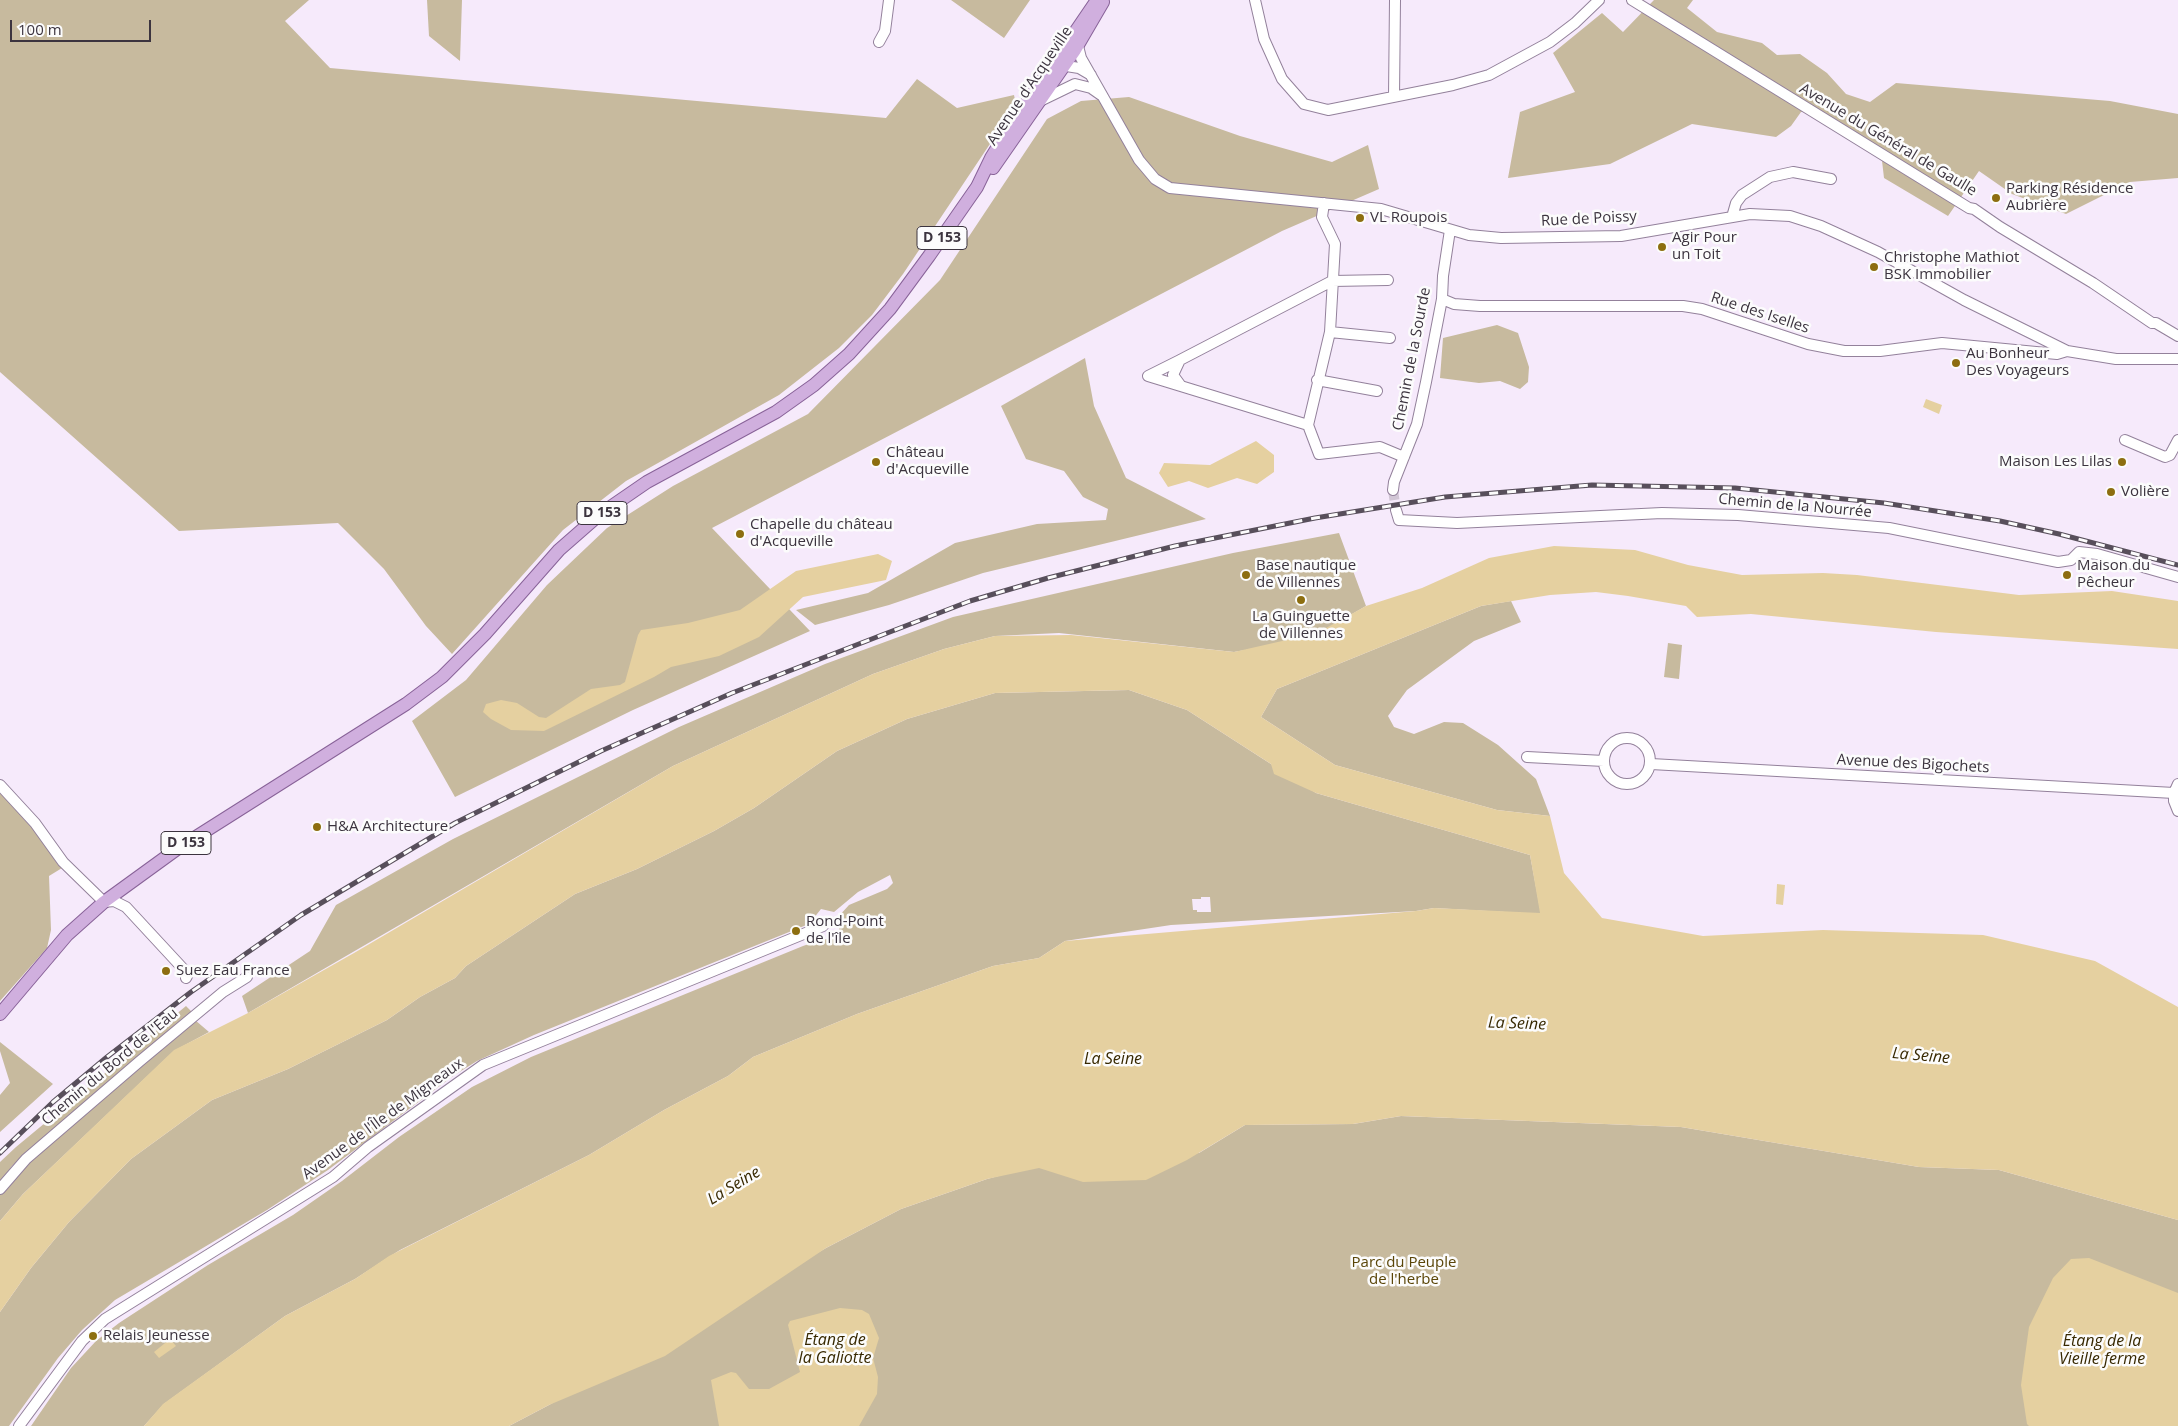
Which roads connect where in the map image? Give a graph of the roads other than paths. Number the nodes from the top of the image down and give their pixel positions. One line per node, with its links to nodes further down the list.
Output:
1 (889, 0): 8 (street)
2 (1097, 0): 10 (main road, D 153)
3 (1104, 0): 9 (main road, Avenue d'Acqueville / D 153)
4 (1255, 0): 14 (street)
5 (1395, 0): 14 (street)
6 (1599, 0): 14 (street)
7 (1632, 0): 25 (street, Avenue du Général de Gaulle)
8 (879, 42)
9 (1078, 46): 10 (main road, Avenue d'Acqueville / D 153); 11 (street, Rue de Poissy)
10 (1059, 64): 11 (street); 12 (street); 15 (main road, Avenue d'Acqueville / D 153); 17 (main road, D 153)
11 (1092, 75): 13 (street, Rue de Poissy)
12 (1075, 84): 13 (street); 15 (street)
13 (1102, 96): 18 (street, Rue de Poissy)
14 (1394, 97)
15 (1041, 100): 17 (main road, Avenue d'Acqueville / D 153)
16 (1830, 178): 19 (street)
17 (977, 187): 46 (main road, D 153)
18 (1324, 203): 20 (street, Rue de Poissy); 22 (street)
19 (1732, 216): 20 (street, Rue de Poissy); 27 (street, Rue de Poissy)
20 (1450, 230): 23 (street, Chemin de la Sourde)
21 (1388, 280): 22 (street)
22 (1332, 281): 24 (street); 29 (street)
23 (1442, 299): 27 (street, Rue des Iselles); 36 (street, Chemin de la Sourde)
24 (1330, 332): 26 (street); 30 (street)
25 (2178, 336)
26 (1390, 338)
27 (2067, 351): 28 (street, Rue de Poissy)
28 (2178, 359)
29 (1180, 360): 31 (street); 31 (street)
30 (1317, 380): 32 (street); 33 (street)
31 (1181, 386): 33 (street)
32 (1377, 392)
33 (1308, 425): 36 (street)
34 (2125, 440): 35 (street)
35 (2178, 440)
36 (1404, 457): 37 (street, Chemin de la Sourde)
37 (1393, 490)
38 (1396, 510): 39 (street, Chemin de la Nourrée)
39 (2178, 577)
40 (1528, 757): 41 (street)
41 (1604, 761): 42 (street); 42 (street)
42 (1651, 764): 44 (street, Avenue des Bigochets)
43 (0, 785): 46 (street)
44 (2176, 788): 45 (street, Avenue des Bigochets)
45 (2178, 811)
46 (109, 901): 49 (street); 50 (main road, D 153); 51 (main road, D 153)
47 (823, 926): 53 (street, Avenue de l'Île de Migneaux)
48 (246, 977): 52 (street, Chemin du Bord de l'Eau)
49 (186, 978)
50 (0, 1014)
51 (0, 1024)
52 (0, 1189)
53 (19, 1426)

